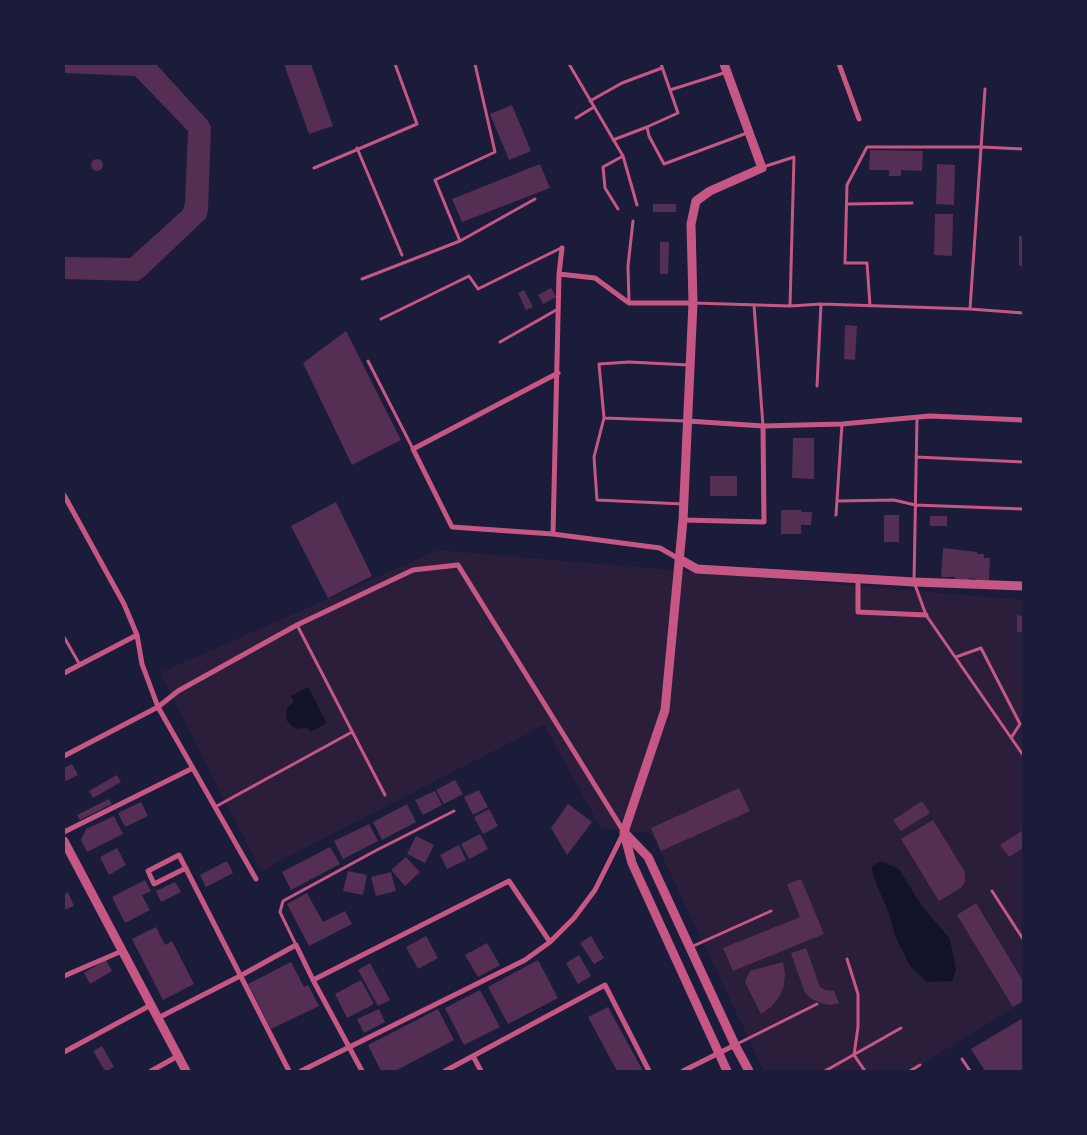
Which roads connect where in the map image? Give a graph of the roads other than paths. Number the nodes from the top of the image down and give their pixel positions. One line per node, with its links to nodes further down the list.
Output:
1 (395, 64): 17 (lane)
2 (475, 64): 28 (lane)
3 (568, 64): 9 (lane)
4 (839, 64): 12 (street)
5 (661, 66): 8 (lane); 9 (lane)
6 (725, 68): 8 (lane); 14 (street)
7 (985, 89): 16 (lane)
8 (670, 90): 13 (lane)
9 (590, 102): 10 (lane)
10 (594, 107): 11 (lane); 15 (lane)
11 (576, 118)
12 (859, 118)
13 (646, 127): 14 (lane); 15 (lane)
14 (749, 132): 21 (street)
15 (613, 140): 19 (lane)
16 (981, 147): 18 (lane); 24 (lane); 40 (lane)
17 (357, 148): 20 (lane); 30 (lane)
18 (1023, 149)
19 (622, 156): 25 (lane); 26 (lane)
20 (314, 168)
21 (762, 168): 34 (street); 37 (lane)
22 (535, 199): 28 (lane)
23 (912, 202): 24 (lane)
24 (847, 204): 38 (lane)
25 (637, 205)
26 (618, 209)
27 (633, 221): 33 (lane)
28 (460, 241): 32 (lane)
29 (562, 248): 31 (street); 42 (lane)
30 (402, 255)
31 (559, 274): 33 (street); 39 (street)
32 (362, 279)
33 (629, 303): 34 (street)
34 (693, 304): 36 (lane); 45 (street)
35 (821, 304): 37 (lane); 38 (lane); 47 (lane)
36 (754, 305): 37 (lane); 53 (lane)
37 (790, 306)
38 (870, 306): 40 (lane)
39 (559, 309): 43 (lane); 46 (street)
40 (970, 309): 41 (lane)
41 (1023, 313)
42 (381, 319)
43 (500, 342)
44 (368, 361): 54 (lane)
45 (690, 365): 48 (lane); 51 (street)
46 (558, 373): 54 (street); 64 (street)
47 (817, 386)
48 (604, 418): 51 (lane); 59 (lane)
49 (917, 418): 50 (street); 52 (street); 55 (lane)
50 (1023, 420)
51 (688, 421): 53 (street); 59 (street)
52 (842, 424): 53 (street); 58 (lane)
53 (763, 426): 63 (street)
54 (413, 448): 64 (street)
55 (916, 457): 56 (lane); 60 (lane)
56 (1023, 462)
57 (64, 495): 71 (street)
58 (838, 501): 60 (lane); 62 (lane)
59 (683, 504): 63 (street)
60 (915, 504): 61 (lane); 67 (lane)
61 (1023, 509)
62 (836, 514)
63 (683, 520): 65 (street)
64 (553, 534): 65 (street)
65 (679, 559): 66 (street); 86 (street)
66 (858, 578): 67 (street); 69 (street)
67 (914, 582): 68 (street); 69 (lane)
68 (1023, 586)
69 (926, 615): 73 (lane)
70 (297, 625): 76 (street); 77 (lane); 86 (street)
71 (137, 635): 74 (street); 76 (street)
72 (64, 637): 74 (lane)
73 (956, 657): 78 (lane); 78 (lane)
74 (80, 665): 75 (street)
75 (64, 673)
76 (158, 707): 80 (street); 81 (street)
77 (352, 732): 82 (lane); 83 (lane)
78 (1010, 738): 79 (lane)
79 (1023, 755)
80 (64, 756)
81 (193, 768): 83 (street); 85 (street)
82 (386, 795)
83 (215, 807): 89 (street)
84 (454, 811): 94 (lane)
85 (64, 832)
86 (624, 832): 93 (street); 95 (street); 108 (street)
87 (64, 841): 96 (street)
88 (186, 868): 88 (street); 99 (street)
89 (256, 879)
90 (992, 891): 92 (lane)
91 (771, 911): 95 (lane)
92 (1023, 939)
93 (550, 942): 100 (street); 106 (street)
94 (296, 945): 99 (street); 100 (street)
95 (691, 948): 105 (street)
96 (122, 951): 98 (street); 102 (street)
97 (847, 959): 109 (lane)
98 (64, 976)
99 (240, 976): 103 (street); 116 (street)
100 (313, 980): 106 (street)
101 (817, 1004): 105 (lane)
102 (151, 1005): 103 (street); 107 (street)
103 (158, 1018): 110 (street)
104 (901, 1028): 109 (lane)
105 (735, 1045): 108 (street); 124 (street)
106 (349, 1048): 117 (street); 118 (street)
107 (64, 1052)
108 (718, 1053): 122 (street); 123 (street)
109 (854, 1055): 125 (lane); 126 (lane)
110 (178, 1056): 114 (street); 115 (street)
111 (473, 1056): 119 (street); 120 (street); 121 (street)
112 (962, 1059): 128 (lane)
113 (920, 1065): 127 (lane)
114 (151, 1071)
115 (186, 1071)
116 (289, 1071)
117 (301, 1071)
118 (362, 1071)
119 (445, 1071)
120 (481, 1071)
121 (649, 1071)
122 (683, 1071)
123 (727, 1071)
124 (749, 1071)
125 (825, 1071)
126 (865, 1071)
127 (910, 1071)
128 (970, 1071)

